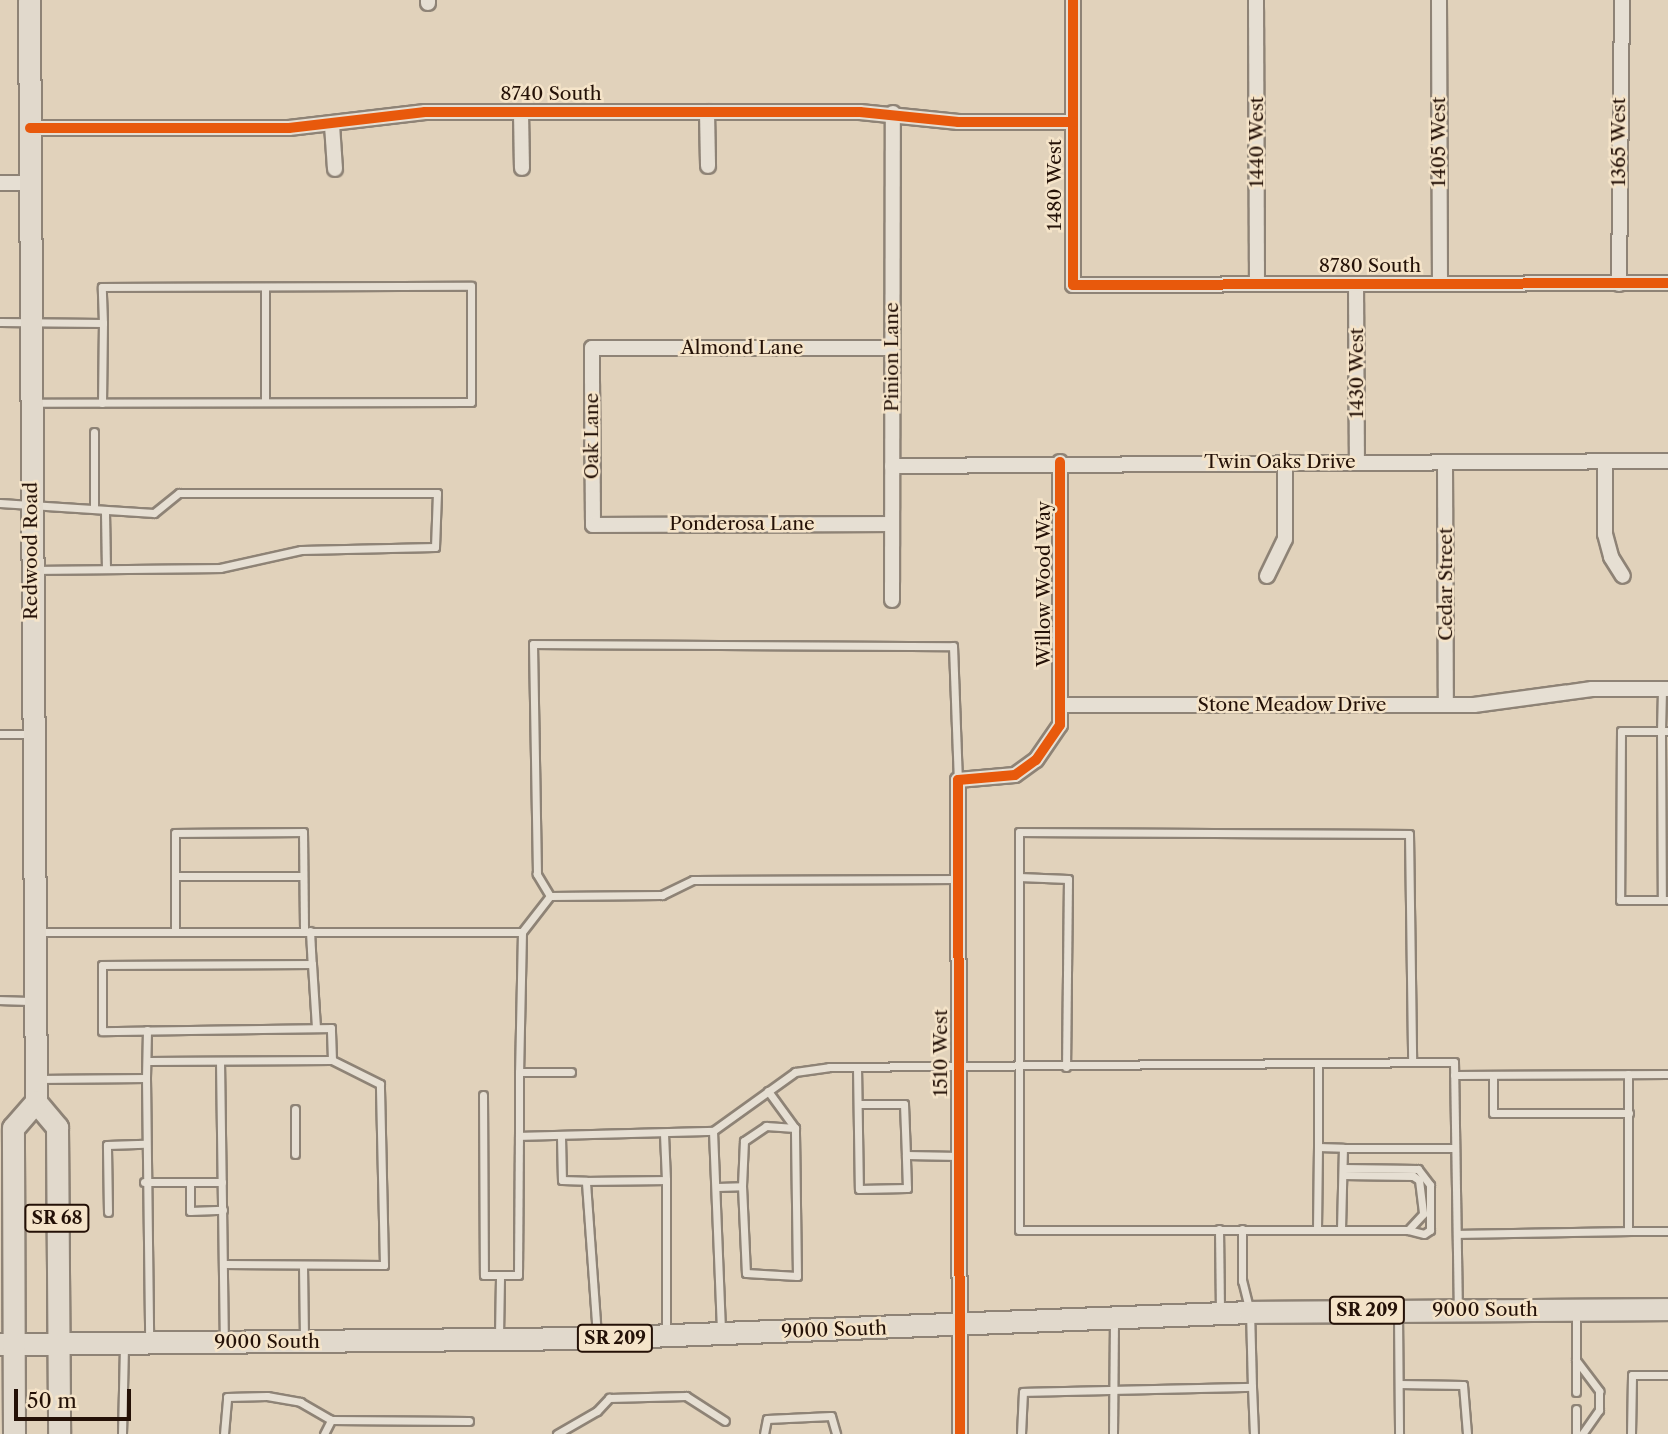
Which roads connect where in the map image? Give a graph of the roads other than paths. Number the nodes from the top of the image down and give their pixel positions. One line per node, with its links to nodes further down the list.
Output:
1 (29, 0): 11 (main road, Redwood Road)
2 (1073, 0): 9 (street, 1480 West)
3 (1256, 0): 17 (street, 1440 West)
4 (1439, 0): 19 (street, 1405 West)
5 (1622, 0): 20 (street, 1365 West)
6 (521, 112): 7 (street, 8740 South); 10 (street, 8740 South); 13 (street, 8740 South)
7 (707, 112): 8 (street, 8740 South); 12 (street)
8 (893, 113): 9 (street, 8740 South); 28 (street, Pinion Lane)
9 (1073, 122): 22 (street, 1480 West)
10 (332, 125): 11 (street, 8740 South); 14 (street)
11 (30, 128): 16 (main road, Redwood Road)
12 (708, 166)
13 (522, 168)
14 (335, 169)
15 (0, 183): 16 (street)
16 (30, 183): 25 (main road, Redwood Road)
17 (1257, 284): 18 (street, 8780 South); 22 (street, 8780 South)
18 (1356, 284): 19 (street, 8780 South); 36 (street, 1430 West)
19 (1440, 284): 20 (street, 8780 South)
20 (1619, 284): 21 (street, 8780 South)
21 (1668, 284)
22 (1073, 285)
23 (265, 287): 26 (lane); 29 (lane); 29 (lane)
24 (0, 322): 25 (lane)
25 (30, 323): 26 (lane); 30 (main road, Redwood Road)
26 (103, 323): 31 (lane)
27 (592, 348): 28 (street, Almond Lane); 45 (street, Oak Lane)
28 (891, 348): 39 (street, Pinion Lane)
29 (265, 402): 31 (lane)
30 (30, 403): 31 (lane); 41 (main road, Redwood Road)
31 (102, 403)
32 (94, 432): 42 (lane)
33 (1605, 461): 34 (street, Twin Oaks Drive); 37 (street, Twin Oaks Drive); 49 (street)
34 (1668, 461)
35 (1285, 462): 36 (street, Twin Oaks Drive); 38 (street, Twin Oaks Drive); 48 (street)
36 (1357, 462): 37 (street, Twin Oaks Drive)
37 (1445, 462): 53 (street, Cedar Street)
38 (1060, 463): 39 (street, Twin Oaks Drive); 52 (street, Willow Wood Way)
39 (892, 466): 44 (street, Pinion Lane)
40 (0, 503): 41 (lane)
41 (31, 504): 42 (lane); 47 (main road, Redwood Road)
42 (94, 507): 43 (lane)
43 (105, 512): 46 (lane); 46 (lane)
44 (892, 524): 45 (street, Ponderosa Lane); 50 (street, Pinion Lane)
45 (593, 525)
46 (106, 569): 47 (lane)
47 (31, 570): 56 (main road, Redwood Road)
48 (1267, 576)
49 (1623, 576)
50 (892, 600)
51 (1665, 689): 53 (street, Stone Meadow Drive); 54 (lane)
52 (1062, 705): 53 (street, Stone Meadow Drive); 57 (street)
53 (1446, 705)
54 (1665, 731): 63 (lane); 63 (lane)
55 (0, 734): 56 (lane)
56 (31, 734): 65 (main road, Redwood Road)
57 (958, 780): 61 (street, 1510 West); 62 (lane)
58 (175, 876): 59 (lane); 59 (lane); 66 (lane)
59 (303, 876): 64 (lane)
60 (1019, 877): 76 (lane); 80 (lane); 81 (lane)
61 (958, 879): 62 (lane); 79 (street, 1510 West)
62 (550, 896): 67 (lane)
63 (1665, 900)
64 (307, 931): 66 (lane); 67 (lane); 68 (lane)
65 (32, 932): 66 (lane); 70 (main road, Redwood Road)
66 (175, 932)
67 (522, 932): 82 (lane)
68 (312, 964): 71 (lane); 72 (lane)
69 (0, 1000): 70 (lane)
70 (34, 1001): 89 (main road, Redwood Road)
71 (316, 1028): 72 (lane); 74 (lane)
72 (147, 1030): 75 (lane)
73 (220, 1060): 74 (lane); 75 (lane); 113 (lane)
74 (332, 1060): 128 (lane)
75 (147, 1061): 88 (lane)
76 (1412, 1061): 77 (lane); 86 (lane)
77 (1318, 1063): 81 (lane); 102 (lane)
78 (857, 1067): 79 (lane); 90 (lane); 93 (lane)
79 (958, 1067): 80 (lane); 107 (street, 1510 West)
80 (1017, 1067): 81 (lane); 119 (lane)
81 (1066, 1067)
82 (519, 1072): 83 (lane); 99 (lane)
83 (571, 1072)
84 (1628, 1074): 85 (lane); 87 (lane); 95 (lane)
85 (1668, 1074)
86 (1454, 1075): 87 (lane); 104 (lane)
87 (1493, 1075): 95 (lane)
88 (146, 1078): 89 (lane); 101 (lane)
89 (35, 1079): 92 (main road, Redwood Road)
90 (768, 1091): 96 (lane); 97 (lane)
91 (483, 1095): 129 (lane)
92 (36, 1102): 114 (main road, SR 68); 146 (main road, SR 68)
93 (858, 1104): 106 (lane); 106 (lane)
94 (295, 1109): 105 (lane)
95 (1629, 1113): 124 (lane)
96 (795, 1128): 115 (lane); 115 (lane)
97 (713, 1131): 98 (lane); 116 (lane)
98 (664, 1134): 100 (lane); 109 (lane)
99 (519, 1136): 100 (lane); 129 (lane)
100 (561, 1137): 110 (lane)
101 (145, 1144): 111 (lane); 118 (lane)
102 (1318, 1147): 103 (lane); 121 (lane)
103 (1343, 1148): 104 (lane); 108 (lane)
104 (1455, 1148): 126 (lane)
105 (295, 1154)
106 (906, 1155): 107 (lane)
107 (958, 1156): 137 (street, 1510 West)
108 (1343, 1171): 122 (lane); 123 (lane); 123 (lane)
109 (666, 1180): 110 (lane); 139 (lane)
110 (586, 1181): 140 (lane)
111 (144, 1182): 112 (lane); 142 (lane)
112 (190, 1182): 113 (lane); 117 (lane)
113 (222, 1182): 117 (lane)
114 (7, 1185): 145 (main road, SR 68)
115 (742, 1186): 116 (lane)
116 (717, 1187): 138 (lane)
117 (223, 1210): 127 (lane)
118 (108, 1212)
119 (1219, 1229): 120 (lane); 135 (lane)
120 (1242, 1229): 121 (lane); 134 (lane)
121 (1317, 1229): 122 (lane)
122 (1341, 1229): 123 (lane)
123 (1408, 1230)
124 (1628, 1231): 125 (lane); 126 (lane)
125 (1668, 1231)
126 (1457, 1234): 132 (lane)
127 (223, 1264): 128 (lane); 143 (lane)
128 (303, 1266): 144 (lane)
129 (500, 1275): 141 (lane)
130 (1668, 1309): 133 (main road, 9000 South / SR 209)
131 (1398, 1310): 132 (main road, 9000 South / SR 209); 134 (main road, 9000 South / SR 209); 150 (lane)
132 (1458, 1310): 133 (main road, 9000 South / SR 209)
133 (1576, 1310): 148 (lane)
134 (1250, 1312): 135 (main road, 9000 South / SR 209); 151 (lane)
135 (1220, 1313): 136 (main road, 9000 South / SR 209)
136 (1114, 1316): 137 (main road, 9000 South / SR 209); 152 (lane)
137 (959, 1326): 138 (main road, 9000 South / SR 209); 166 (street, 1510 West)
138 (721, 1334): 139 (main road, 9000 South / SR 209)
139 (666, 1336): 140 (main road, 9000 South / SR 209)
140 (597, 1338): 141 (main road, 9000 South / SR 209)
141 (499, 1340): 144 (main road, 9000 South / SR 209)
142 (149, 1342): 143 (main road, 9000 South / SR 209); 147 (main road, 9000 South / SR 209)
143 (224, 1342): 144 (main road, 9000 South / SR 209)
144 (304, 1342)
145 (7, 1343): 146 (main road, 9000 South / SR 209); 158 (main road, SR 68)
146 (59, 1343): 147 (main road, 9000 South / SR 209); 159 (main road, SR 68)
147 (124, 1343): 160 (lane)
148 (1576, 1360): 153 (lane); 173 (lane)
149 (1668, 1375): 174 (lane)
150 (1399, 1384): 170 (lane); 171 (lane)
151 (1252, 1387): 152 (lane); 169 (lane)
152 (1113, 1389): 167 (lane); 168 (lane)
153 (1576, 1392)
154 (1576, 1409): 172 (lane)
155 (331, 1420): 156 (lane); 161 (lane); 162 (lane)
156 (469, 1421)
157 (725, 1421): 163 (lane)
158 (14, 1434)
159 (58, 1434)
160 (122, 1434)
161 (225, 1434)
162 (324, 1434)
163 (557, 1434)
164 (765, 1434): 165 (lane)
165 (836, 1434)
166 (960, 1434)
167 (1021, 1434)
168 (1113, 1434)
169 (1254, 1434)
170 (1399, 1434)
171 (1467, 1434)
172 (1576, 1434)
173 (1582, 1434)
174 (1631, 1434)

